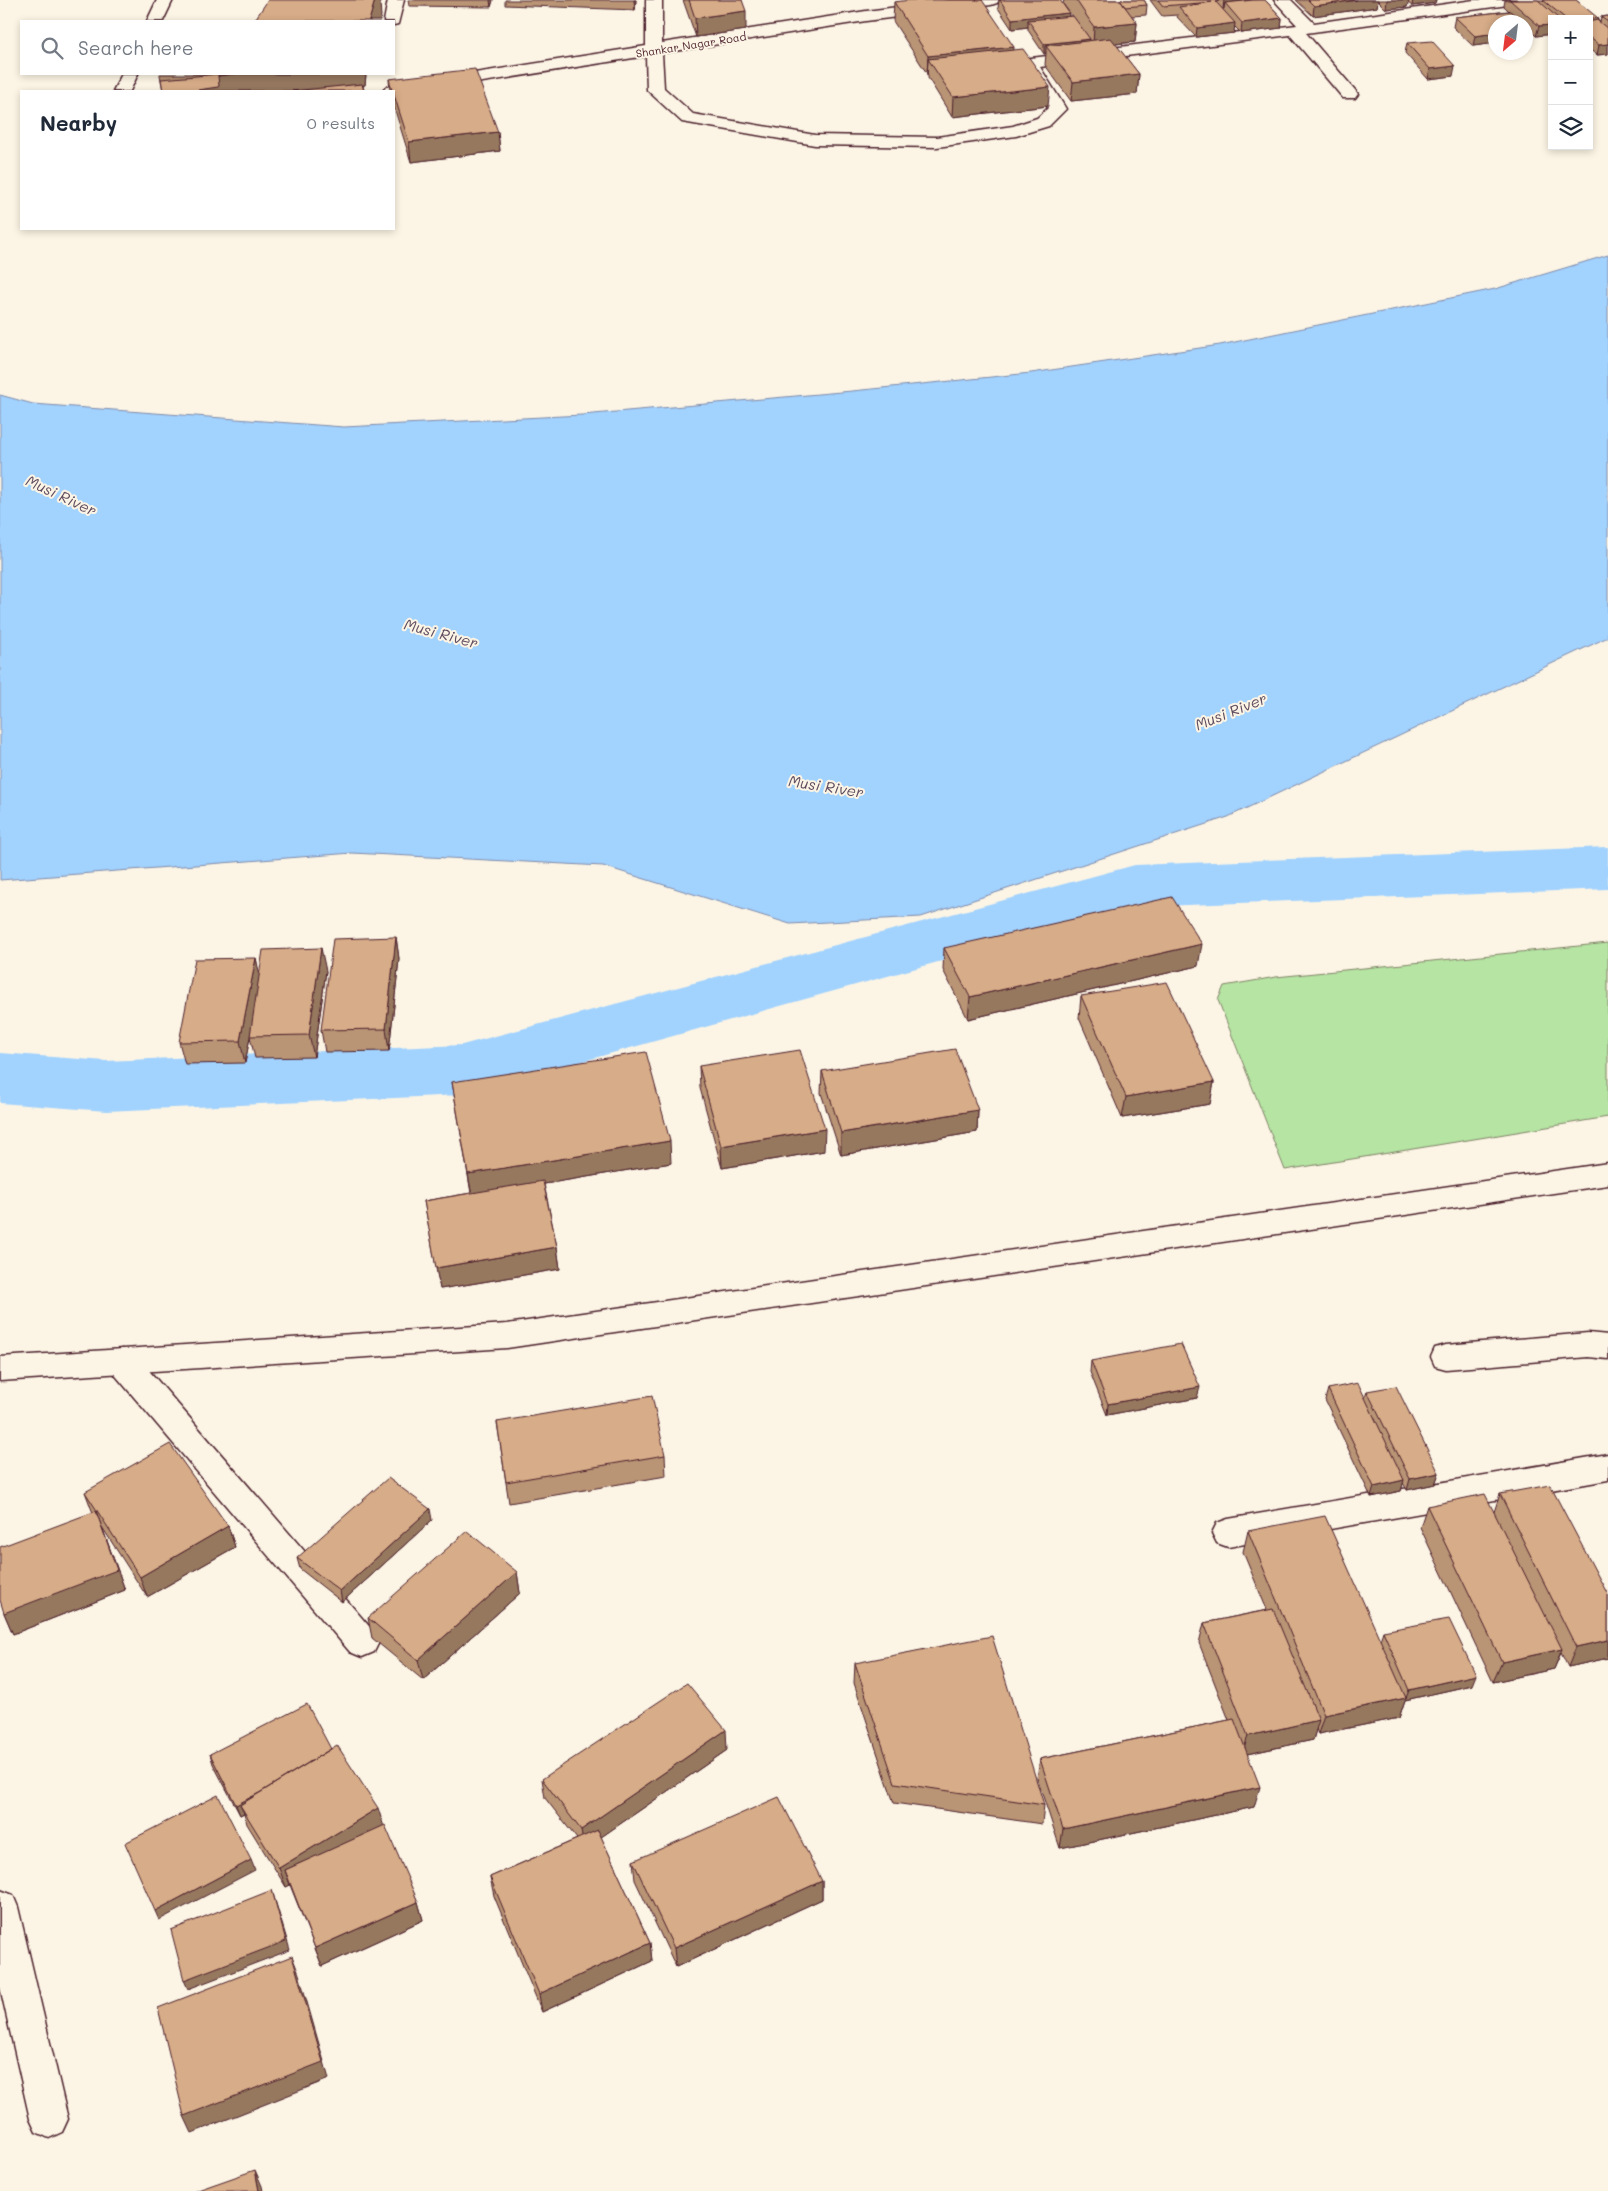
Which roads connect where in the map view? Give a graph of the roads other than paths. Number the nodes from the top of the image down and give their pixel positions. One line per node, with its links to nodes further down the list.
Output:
1 (165, 0): 7 (main road)
2 (396, 0): 8 (main road)
3 (654, 0): 10 (main road)
4 (991, 0): 10 (main road, Shankar Nagar Road)
5 (1282, 0): 9 (main road)
6 (1508, 0): 9 (main road)
7 (155, 20)
8 (392, 20)
9 (1302, 29): 10 (main road); 14 (main road)
10 (654, 51): 12 (main road, Shankar Nagar Road)
11 (130, 75): 13 (main road)
12 (384, 88)
13 (122, 90)
14 (1349, 94)
15 (1608, 1174): 18 (main road)
16 (1608, 1347): 17 (main road)
17 (1446, 1357)
18 (122, 1361): 19 (main road); 22 (main road)
19 (0, 1369)
20 (1608, 1467): 21 (main road)
21 (1228, 1533)
22 (362, 1642)
23 (0, 1907): 24 (main road)
24 (49, 2119)

